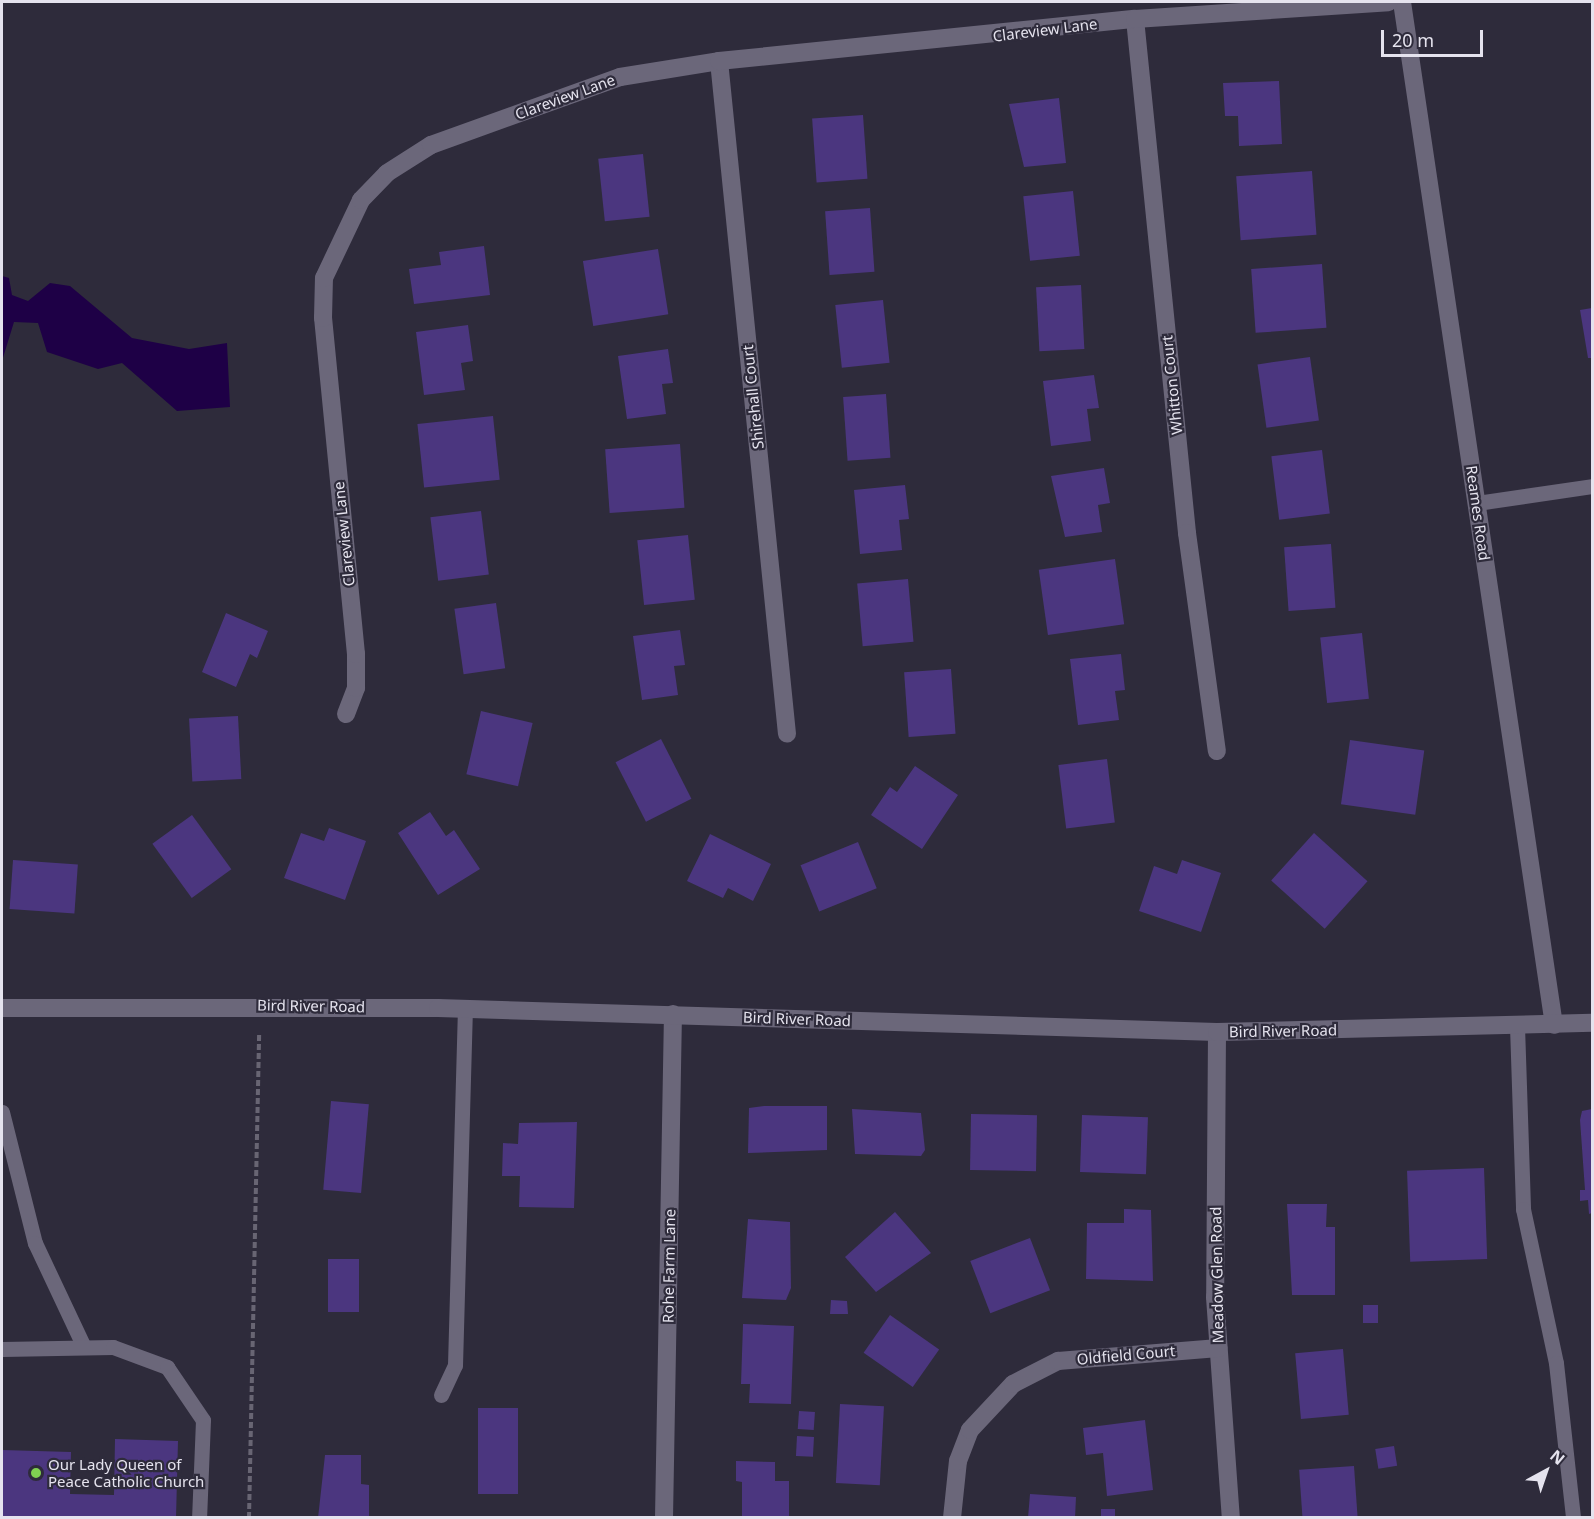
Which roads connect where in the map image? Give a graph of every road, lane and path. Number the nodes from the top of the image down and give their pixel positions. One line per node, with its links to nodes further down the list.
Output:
1 (1388, 2): 3 (street, Clareview Lane)
2 (1402, 2): 6 (street, Reames Road)
3 (1135, 20): 4 (street, Clareview Lane); 9 (street, Whitton Court)
4 (719, 62): 7 (street, Clareview Lane); 8 (street, Shirehall Court)
5 (1593, 486): 6 (lane)
6 (1477, 503): 15 (street, Reames Road)
7 (346, 714)
8 (787, 734)
9 (1216, 751)
10 (260, 1005): 11 (street, Bird River Road); 12 (street, Bird River Road); 24 (path)
11 (2, 1008)
12 (465, 1010): 13 (street, Bird River Road); 22 (lane)
13 (673, 1014): 17 (street, Bird River Road); 25 (street, Rohe Farm Lane)
14 (1593, 1023): 15 (street, Bird River Road)
15 (1554, 1025): 16 (street, Bird River Road)
16 (1517, 1026): 17 (street, Bird River Road); 28 (lane)
17 (1217, 1032): 20 (street, Meadow Glen Road)
18 (2, 1112): 19 (lane)
19 (84, 1347): 21 (lane); 23 (lane)
20 (1218, 1348): 26 (street, Oldfield Court); 27 (street, Meadow Glen Road)
21 (2, 1349)
22 (441, 1395)
23 (199, 1518)
24 (249, 1518)
25 (664, 1518)
26 (952, 1518)
27 (1231, 1518)
28 (1573, 1518)

